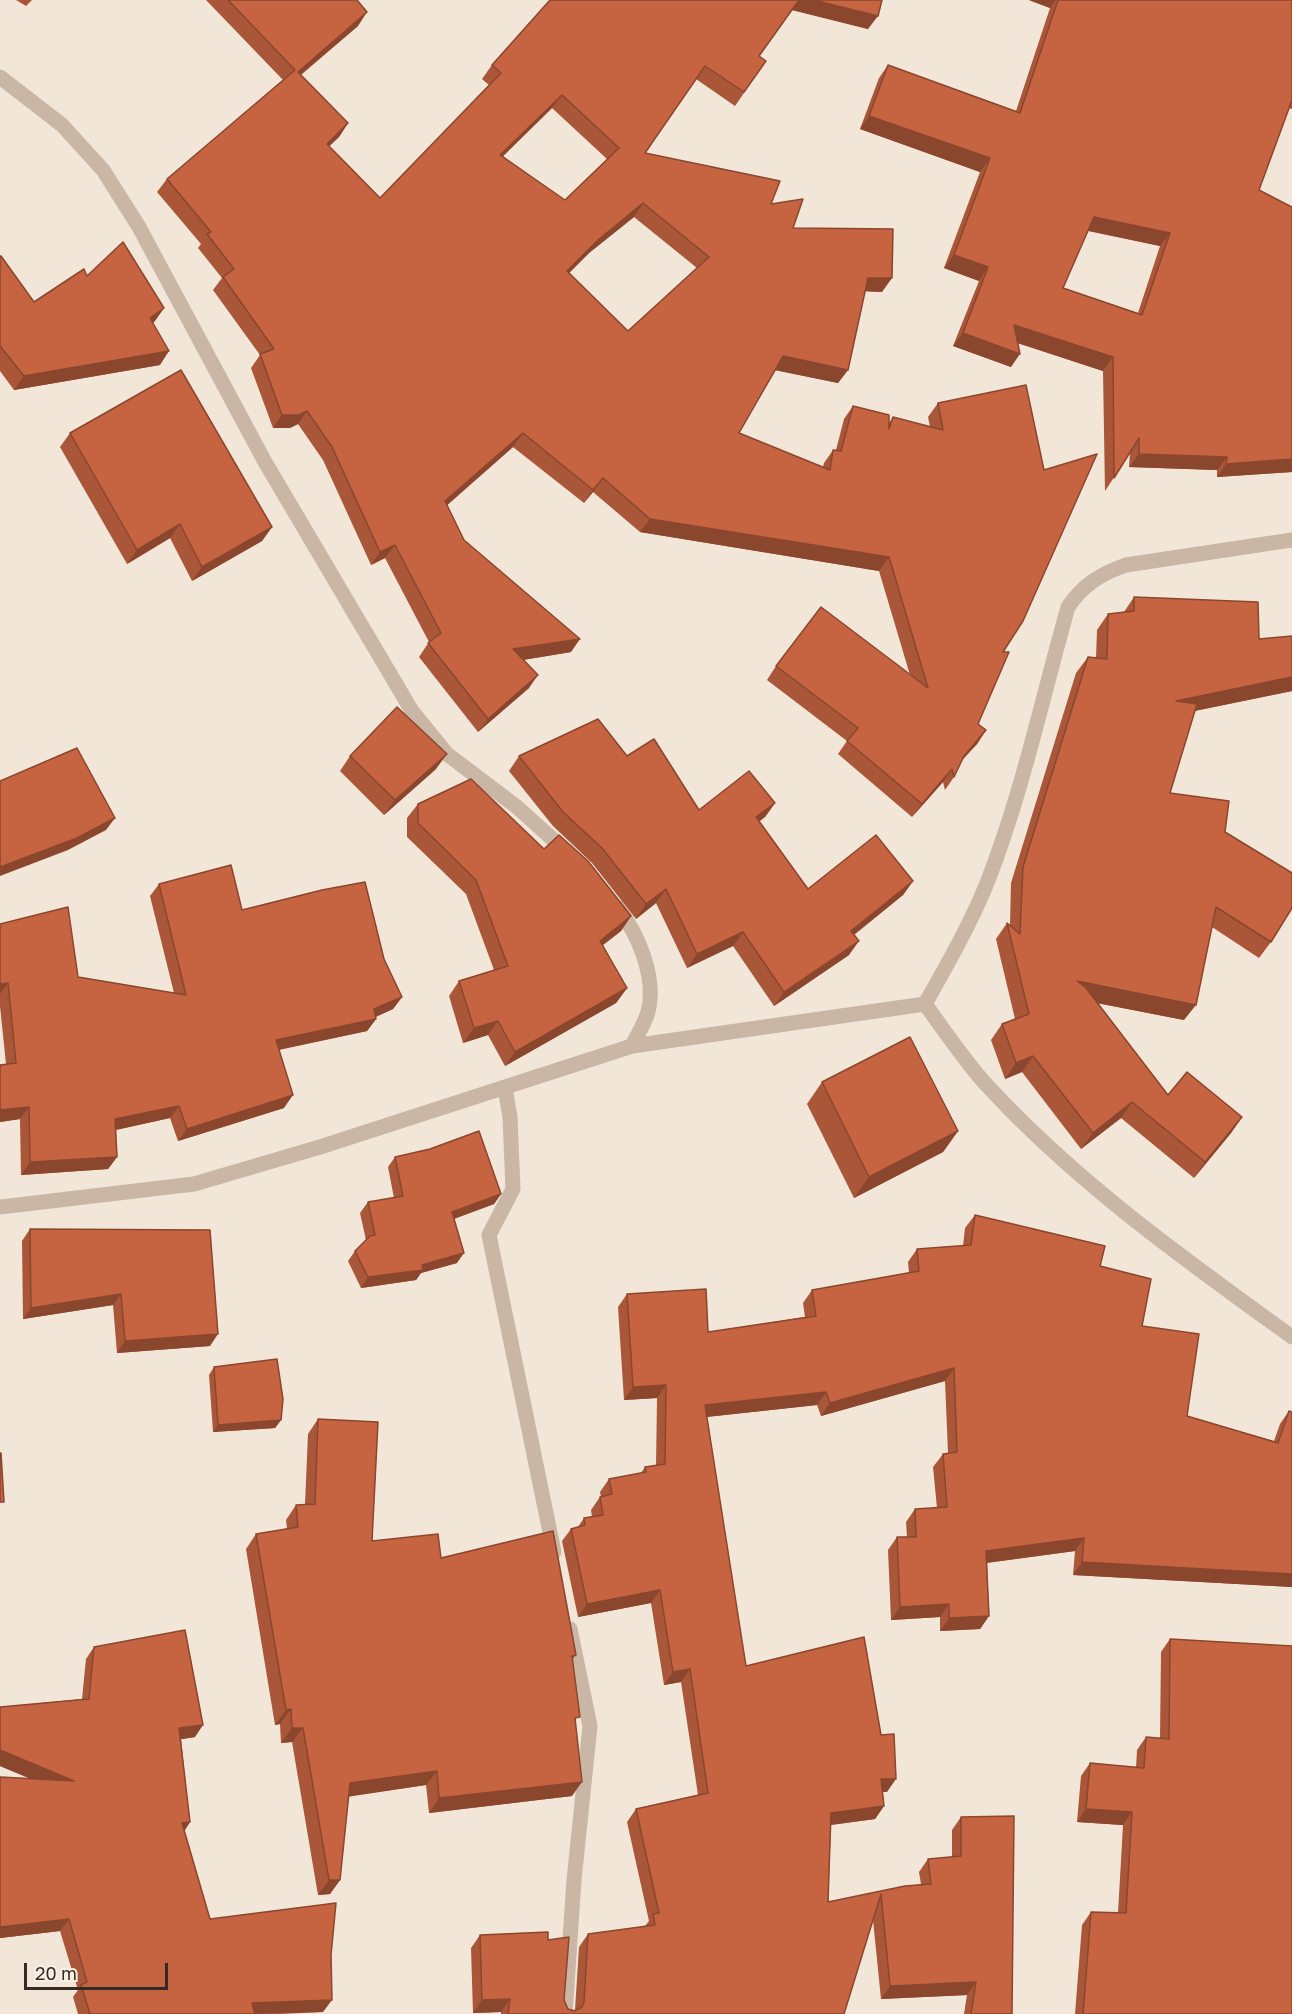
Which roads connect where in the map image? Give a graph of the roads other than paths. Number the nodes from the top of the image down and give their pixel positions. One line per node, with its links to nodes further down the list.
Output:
1 (0, 77): 3 (street)
2 (1292, 540): 5 (street)
3 (577, 861)
4 (607, 895): 6 (street)
5 (925, 1004): 6 (street); 9 (street)
6 (632, 1046): 7 (street)
7 (505, 1088): 8 (street); 10 (street)
8 (0, 1207)
9 (1292, 1337)
10 (557, 1567)
11 (567, 1613): 12 (street)
12 (566, 2014)

